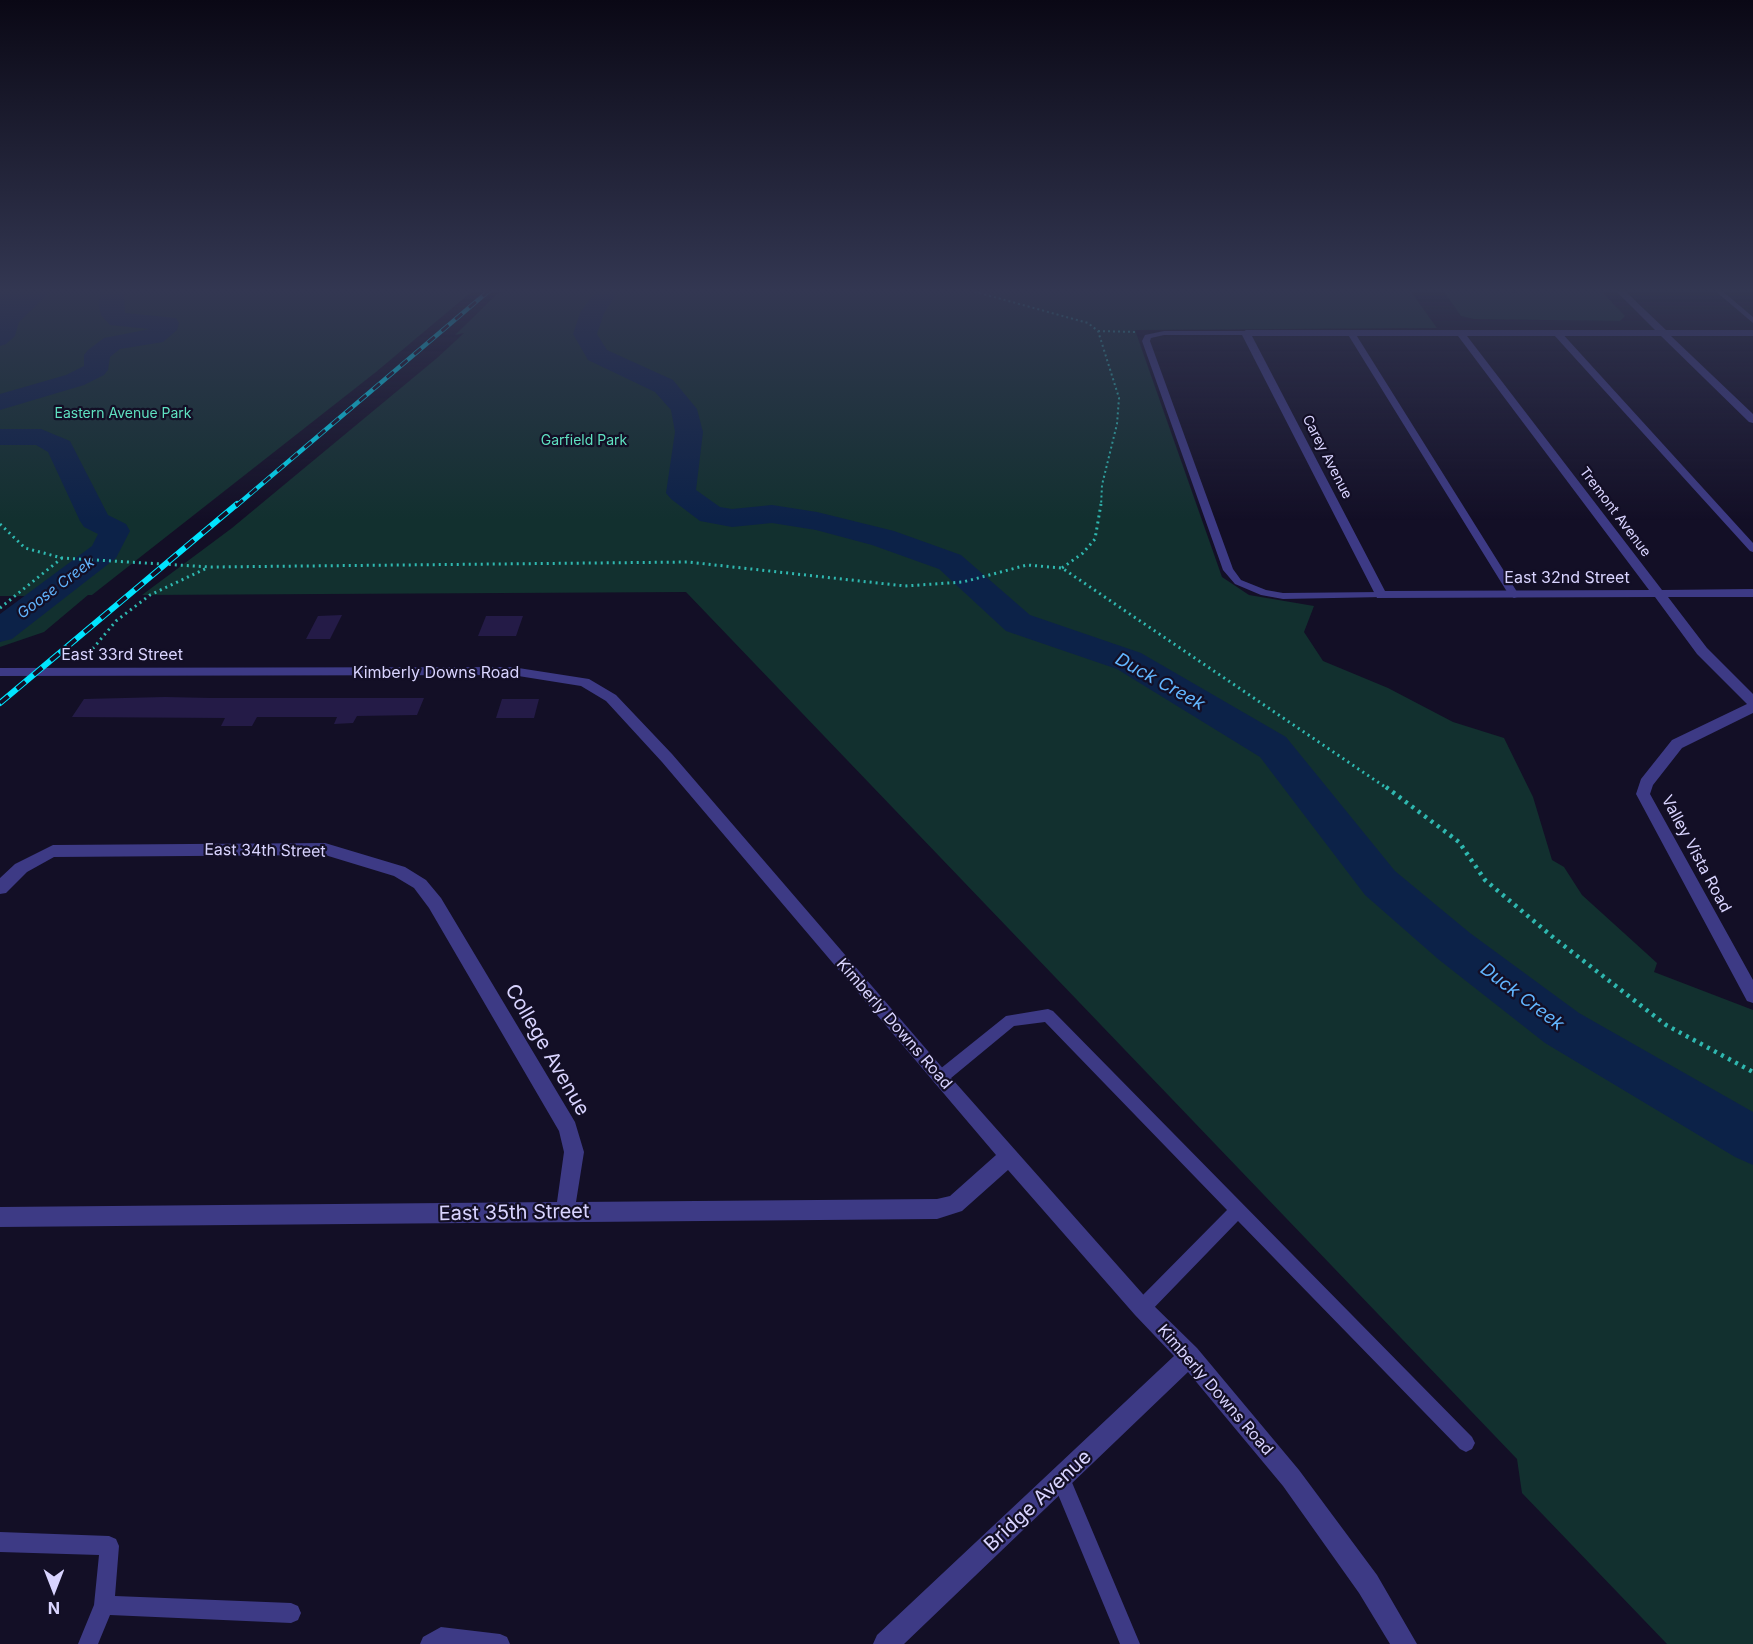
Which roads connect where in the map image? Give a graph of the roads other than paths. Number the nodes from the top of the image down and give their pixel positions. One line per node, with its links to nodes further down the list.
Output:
1 (1155, 366): 11 (lane)
2 (1263, 366): 11 (street, Carey Avenue)
3 (1371, 366): 12 (lane)
4 (1485, 366): 10 (street, Tremont Avenue)
5 (1587, 366): 8 (lane)
6 (1697, 366): 7 (street)
7 (1753, 420)
8 (1753, 549)
9 (1753, 593): 10 (street, East 32nd Street)
10 (1658, 594): 12 (street, East 32nd Street); 15 (street, Tremont Avenue)
11 (1381, 595): 12 (street, East 32nd Street)
12 (1514, 595)
13 (0, 672): 14 (street, East 33rd Street)
14 (244, 673): 20 (street, Kimberly Downs Road)
15 (1753, 702)
16 (1753, 707): 19 (street, Valley Vista Road)
17 (0, 888): 18 (street, East 34th Street)
18 (482, 982): 23 (street, College Avenue)
19 (1753, 996)
20 (940, 1077): 21 (street, Kimberly Downs Road); 22 (lane)
21 (1009, 1156): 23 (street, East 35th Street); 25 (street, Kimberly Downs Road)
22 (1238, 1210): 25 (lane); 27 (lane)
23 (565, 1212): 24 (street, East 35th Street)
24 (0, 1217)
25 (1142, 1308): 26 (street, Kimberly Downs Road)
26 (1189, 1356): 28 (street, Bridge Avenue); 37 (street, Kimberly Downs Road)
27 (1466, 1443)
28 (1061, 1480): 35 (street, Bridge Avenue); 36 (lane)
29 (0, 1542): 30 (lane)
30 (104, 1605): 31 (lane); 32 (lane)
31 (291, 1613)
32 (88, 1644)
33 (430, 1644): 34 (lane)
34 (500, 1644)
35 (886, 1644)
36 (1130, 1644)
37 (1404, 1644)

